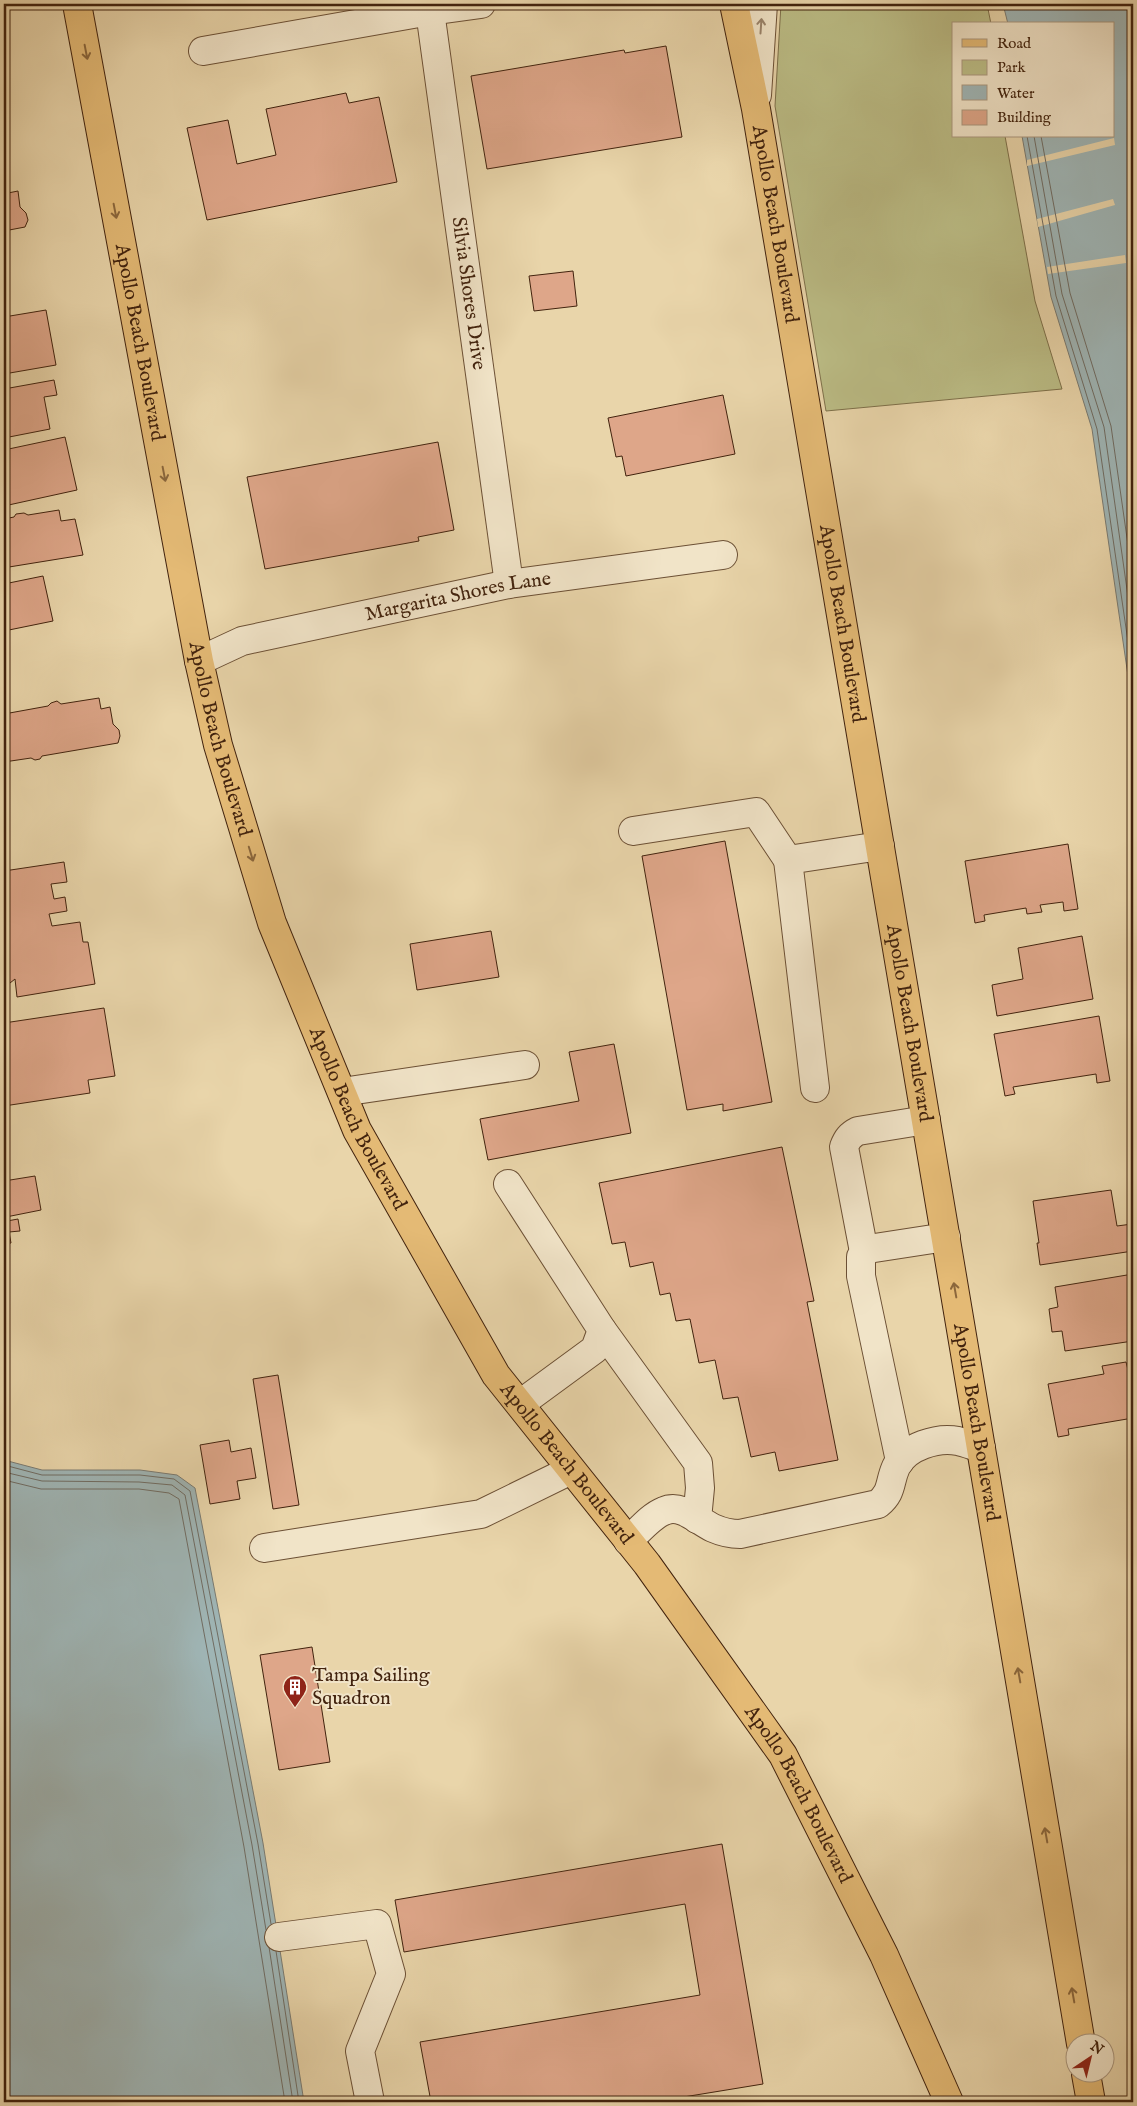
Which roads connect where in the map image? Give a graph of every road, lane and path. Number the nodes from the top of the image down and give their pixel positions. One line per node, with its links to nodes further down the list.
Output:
1 (77, 4): 10 (main road, Apollo Beach Boulevard, one-way to 10)
2 (481, 4): 5 (street)
3 (734, 4): 7 (main road, Apollo Beach Boulevard)
4 (763, 4): 7 (street, one-way to 4)
5 (429, 7): 6 (street); 9 (street, Silvia Shores Drive)
6 (204, 51)
7 (756, 109): 12 (main road, Apollo Beach Boulevard)
8 (723, 555): 9 (street, Margarita Shores Lane)
9 (509, 584): 10 (street, Margarita Shores Lane)
10 (199, 661): 16 (main road, Apollo Beach Boulevard, one-way to 16)
11 (633, 830): 13 (street)
12 (880, 846): 13 (street); 17 (main road, Apollo Beach Boulevard)
13 (788, 860): 15 (street)
14 (524, 1066): 16 (street)
15 (814, 1088)
16 (342, 1092): 22 (main road, Apollo Beach Boulevard)
17 (926, 1120): 19 (main road, Apollo Beach Boulevard); 20 (street)
18 (508, 1184): 21 (street)
19 (946, 1237): 20 (street); 23 (main road, Apollo Beach Boulevard, one-way to 19)
20 (864, 1252): 24 (street)
21 (602, 1330): 22 (street); 26 (street)
22 (520, 1404): 25 (main road, Apollo Beach Boulevard)
23 (981, 1448): 24 (street); 30 (main road, Apollo Beach Boulevard, one-way to 23)
24 (900, 1461): 26 (street)
25 (571, 1470): 27 (main road, Apollo Beach Boulevard); 28 (street)
26 (697, 1519): 27 (street)
27 (628, 1541): 33 (main road, Apollo Beach Boulevard)
28 (264, 1548)
29 (278, 1938): 32 (street)
30 (1079, 2034)
31 (1088, 2084): 34 (main road)
32 (370, 2102)
33 (949, 2102)
34 (1091, 2102)

